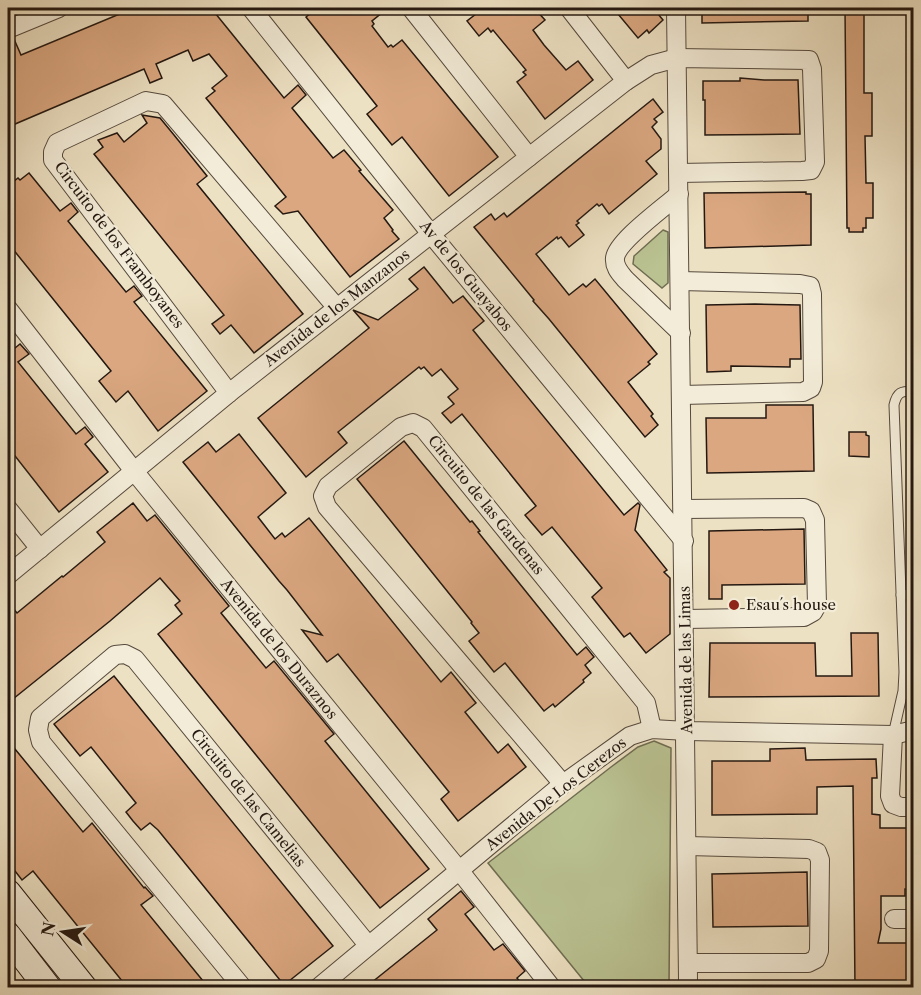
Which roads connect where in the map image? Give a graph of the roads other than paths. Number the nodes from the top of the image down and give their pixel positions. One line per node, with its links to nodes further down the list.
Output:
1 (59, 8): 6 (street)
2 (251, 8): 12 (street, Av de los Guayabos)
3 (411, 8): 9 (street)
4 (569, 8): 8 (street)
5 (676, 8): 7 (street, Avenida de las Limas)
6 (8, 29)
7 (677, 58): 8 (street, Avenida de los Manzanos); 10 (street, Avenida de las Limas); 10 (street, Avenida de los Manzanos)
8 (626, 81): 9 (street, Avenida de los Manzanos)
9 (529, 157): 12 (street, Avenida de los Manzanos)
10 (679, 173): 11 (street, Avenida de las Limas)
11 (679, 194): 13 (street, Avenida de las Limas); 16 (street)
12 (431, 234): 14 (street, Avenida de los Manzanos); 23 (street, Av de los Guayabos)
13 (681, 281): 16 (street, Avenida de las Limas); 19 (street)
14 (337, 308): 18 (street, Avenida de los Manzanos); 18 (street, Circuito de los Framboyanes)
15 (8, 309): 20 (street, Avenida de los Duraznos)
16 (681, 333): 19 (street, Avenida de las Limas)
17 (914, 391): 27 (lane)
18 (229, 393): 20 (street, Avenida de los Manzanos)
19 (682, 395): 22 (street, Avenida de las Limas)
20 (135, 471): 24 (street, Avenida de los Manzanos); 38 (street, Avenida de los Duraznos)
21 (8, 509): 24 (street)
22 (684, 509): 23 (street, Avenida de las Limas); 28 (street)
23 (684, 541): 28 (street, Avenida de las Limas)
24 (40, 549): 25 (street, Avenida de los Manzanos)
25 (8, 575)
26 (914, 594): 27 (lane)
27 (901, 595): 30 (lane)
28 (685, 619): 33 (street, Avenida de las Limas)
29 (914, 667): 30 (lane)
30 (904, 672): 34 (lane)
31 (652, 729): 33 (street, Avenida De Los Cerezos); 35 (street, Avenida De Los Cerezos); 35 (street, Circuito de las Gardenas)
32 (914, 730): 34 (street, Avenida De Los Cerezos)
33 (687, 731): 34 (street, Avenida De Los Cerezos); 37 (street, Avenida de las Limas)
34 (893, 735): 36 (street)
35 (563, 784): 38 (street, Avenida De Los Cerezos)
36 (914, 807)
37 (688, 846): 44 (street, Avenida de las Limas); 44 (street)
38 (459, 870): 43 (street, Avenida De Los Cerezos); 49 (street, Avenida de los Duraznos)
39 (8, 893): 46 (street)
40 (894, 919): 41 (street)
41 (914, 919)
42 (8, 936): 45 (street)
43 (368, 945): 47 (street, Circuito de las Camelias); 48 (street, Avenida De Los Cerezos)
44 (688, 963): 50 (street, Avenida de las Limas)
45 (48, 987)
46 (84, 987)
47 (243, 987)
48 (318, 987)
49 (552, 987)
50 (688, 987)

